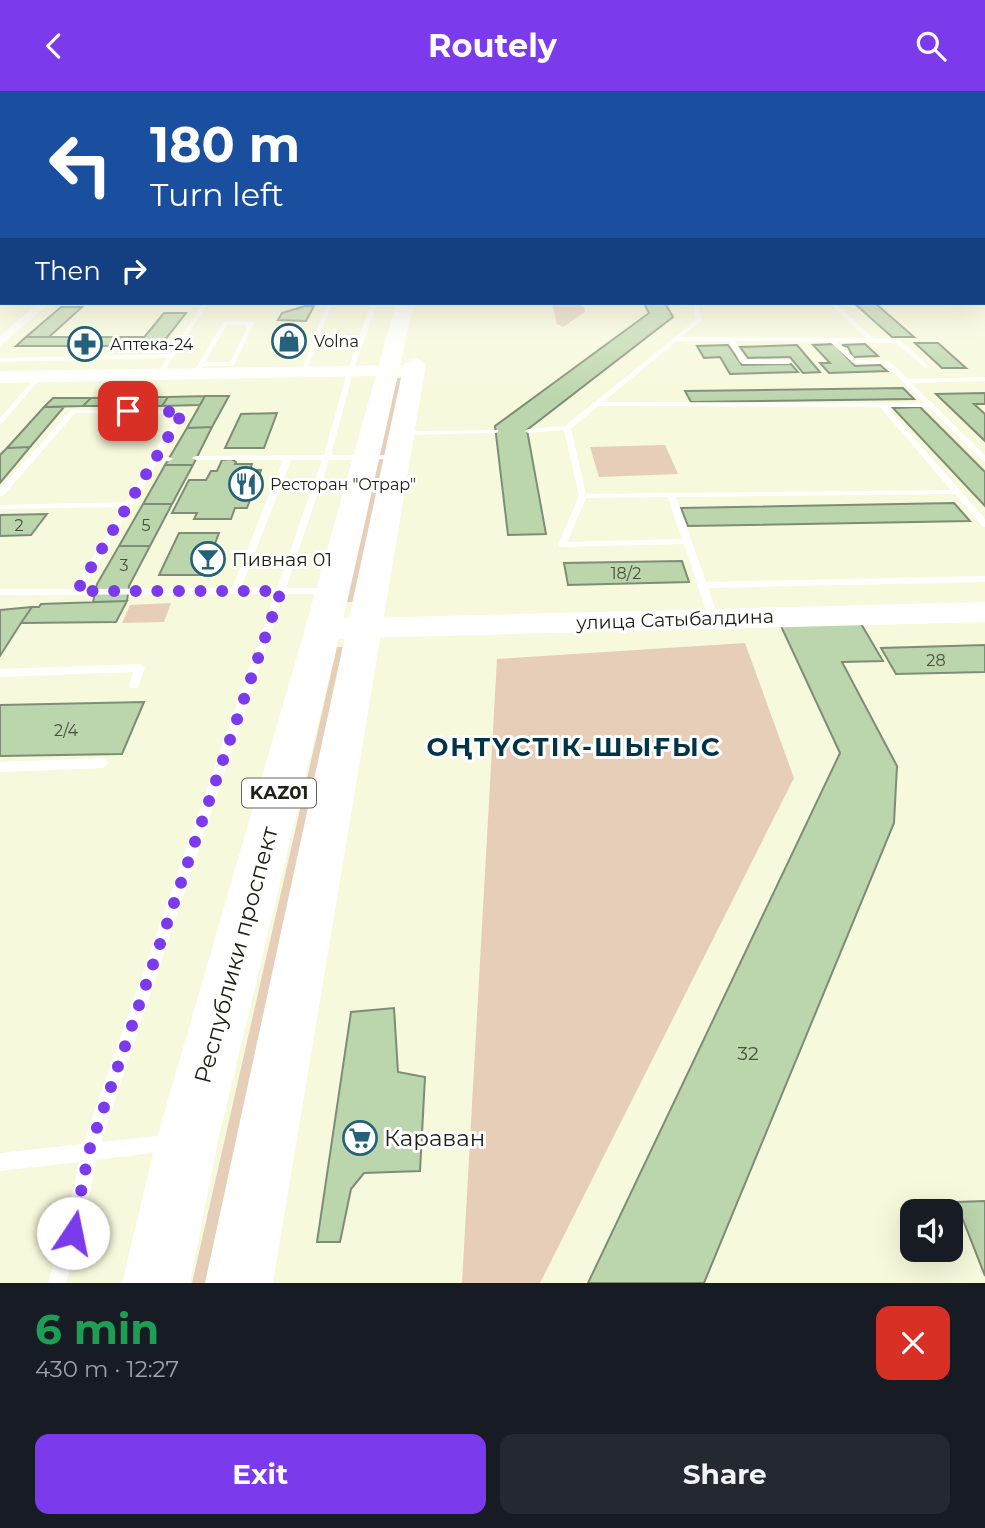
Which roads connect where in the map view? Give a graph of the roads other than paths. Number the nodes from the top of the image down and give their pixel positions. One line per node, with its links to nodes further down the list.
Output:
1 (42, 305): 15 (street)
2 (204, 305): 16 (lane)
3 (374, 305): 22 (lane)
4 (404, 305): 22 (highway, Республики проспект / KАZ01)
5 (426, 305): 22 (highway, Республики проспект / KАZ01)
6 (695, 305): 9 (lane)
7 (834, 305): 14 (lane)
8 (328, 306): 21 (lane)
9 (699, 320): 10 (lane); 11 (lane)
10 (676, 339): 11 (lane); 28 (lane)
11 (717, 339): 12 (lane)
12 (731, 339): 13 (lane); 18 (lane)
13 (832, 340): 14 (lane); 27 (lane)
14 (871, 340): 19 (lane)
15 (0, 342)
16 (171, 356): 17 (lane); 23 (lane)
17 (0, 360)
18 (789, 362)
19 (927, 367)
20 (199, 369): 20 (lane); 21 (street); 23 (street)
21 (303, 371): 22 (street)
22 (384, 371): 35 (highway, Республики проспект / KАZ01); 35 (lane)
23 (160, 374): 24 (street)
24 (40, 376): 25 (street); 31 (lane)
25 (0, 377)
26 (985, 379): 27 (lane)
27 (906, 381): 30 (lane)
28 (594, 404): 29 (lane); 32 (lane)
29 (881, 405): 30 (lane); 41 (lane)
30 (929, 405): 39 (lane)
31 (0, 422)
32 (567, 428): 34 (lane); 44 (lane)
33 (496, 431): 35 (lane)
34 (528, 431)
35 (372, 451): 36 (lane); 53 (lane); 55 (highway, Республики проспект / KАZ01); 58 (highway, Республики проспект / KАZ01)
36 (288, 457): 37 (lane); 51 (lane)
37 (196, 458)
38 (169, 459): 40 (lane)
39 (985, 459)
40 (153, 460): 42 (lane); 45 (lane)
41 (958, 492): 43 (lane); 47 (lane)
42 (0, 494)
43 (671, 495): 44 (lane); 48 (lane)
44 (583, 496): 48 (lane)
45 (128, 504): 46 (lane); 52 (lane)
46 (0, 506)
47 (985, 524)
48 (687, 541): 50 (lane)
49 (985, 579): 50 (lane)
50 (703, 585): 57 (lane)
51 (236, 589): 52 (lane); 53 (lane)
52 (77, 591): 54 (lane)
53 (281, 591): 55 (lane); 64 (lane)
54 (0, 592)
55 (328, 610): 58 (street); 63 (highway, Республики проспект / KАZ01)
56 (985, 612): 57 (street, улица Сатыбалдина)
57 (713, 617): 58 (street, улица Сатыбалдина)
58 (365, 629): 68 (highway, Республики проспект / KАZ01)
59 (0, 673): 60 (lane)
60 (134, 685)
61 (102, 764): 62 (lane)
62 (0, 767)
63 (187, 1141): 64 (lane); 67 (highway, Республики проспект / KАZ01)
64 (89, 1151): 65 (lane); 66 (lane)
65 (0, 1162)
66 (57, 1283)
67 (156, 1283)
68 (239, 1283)

